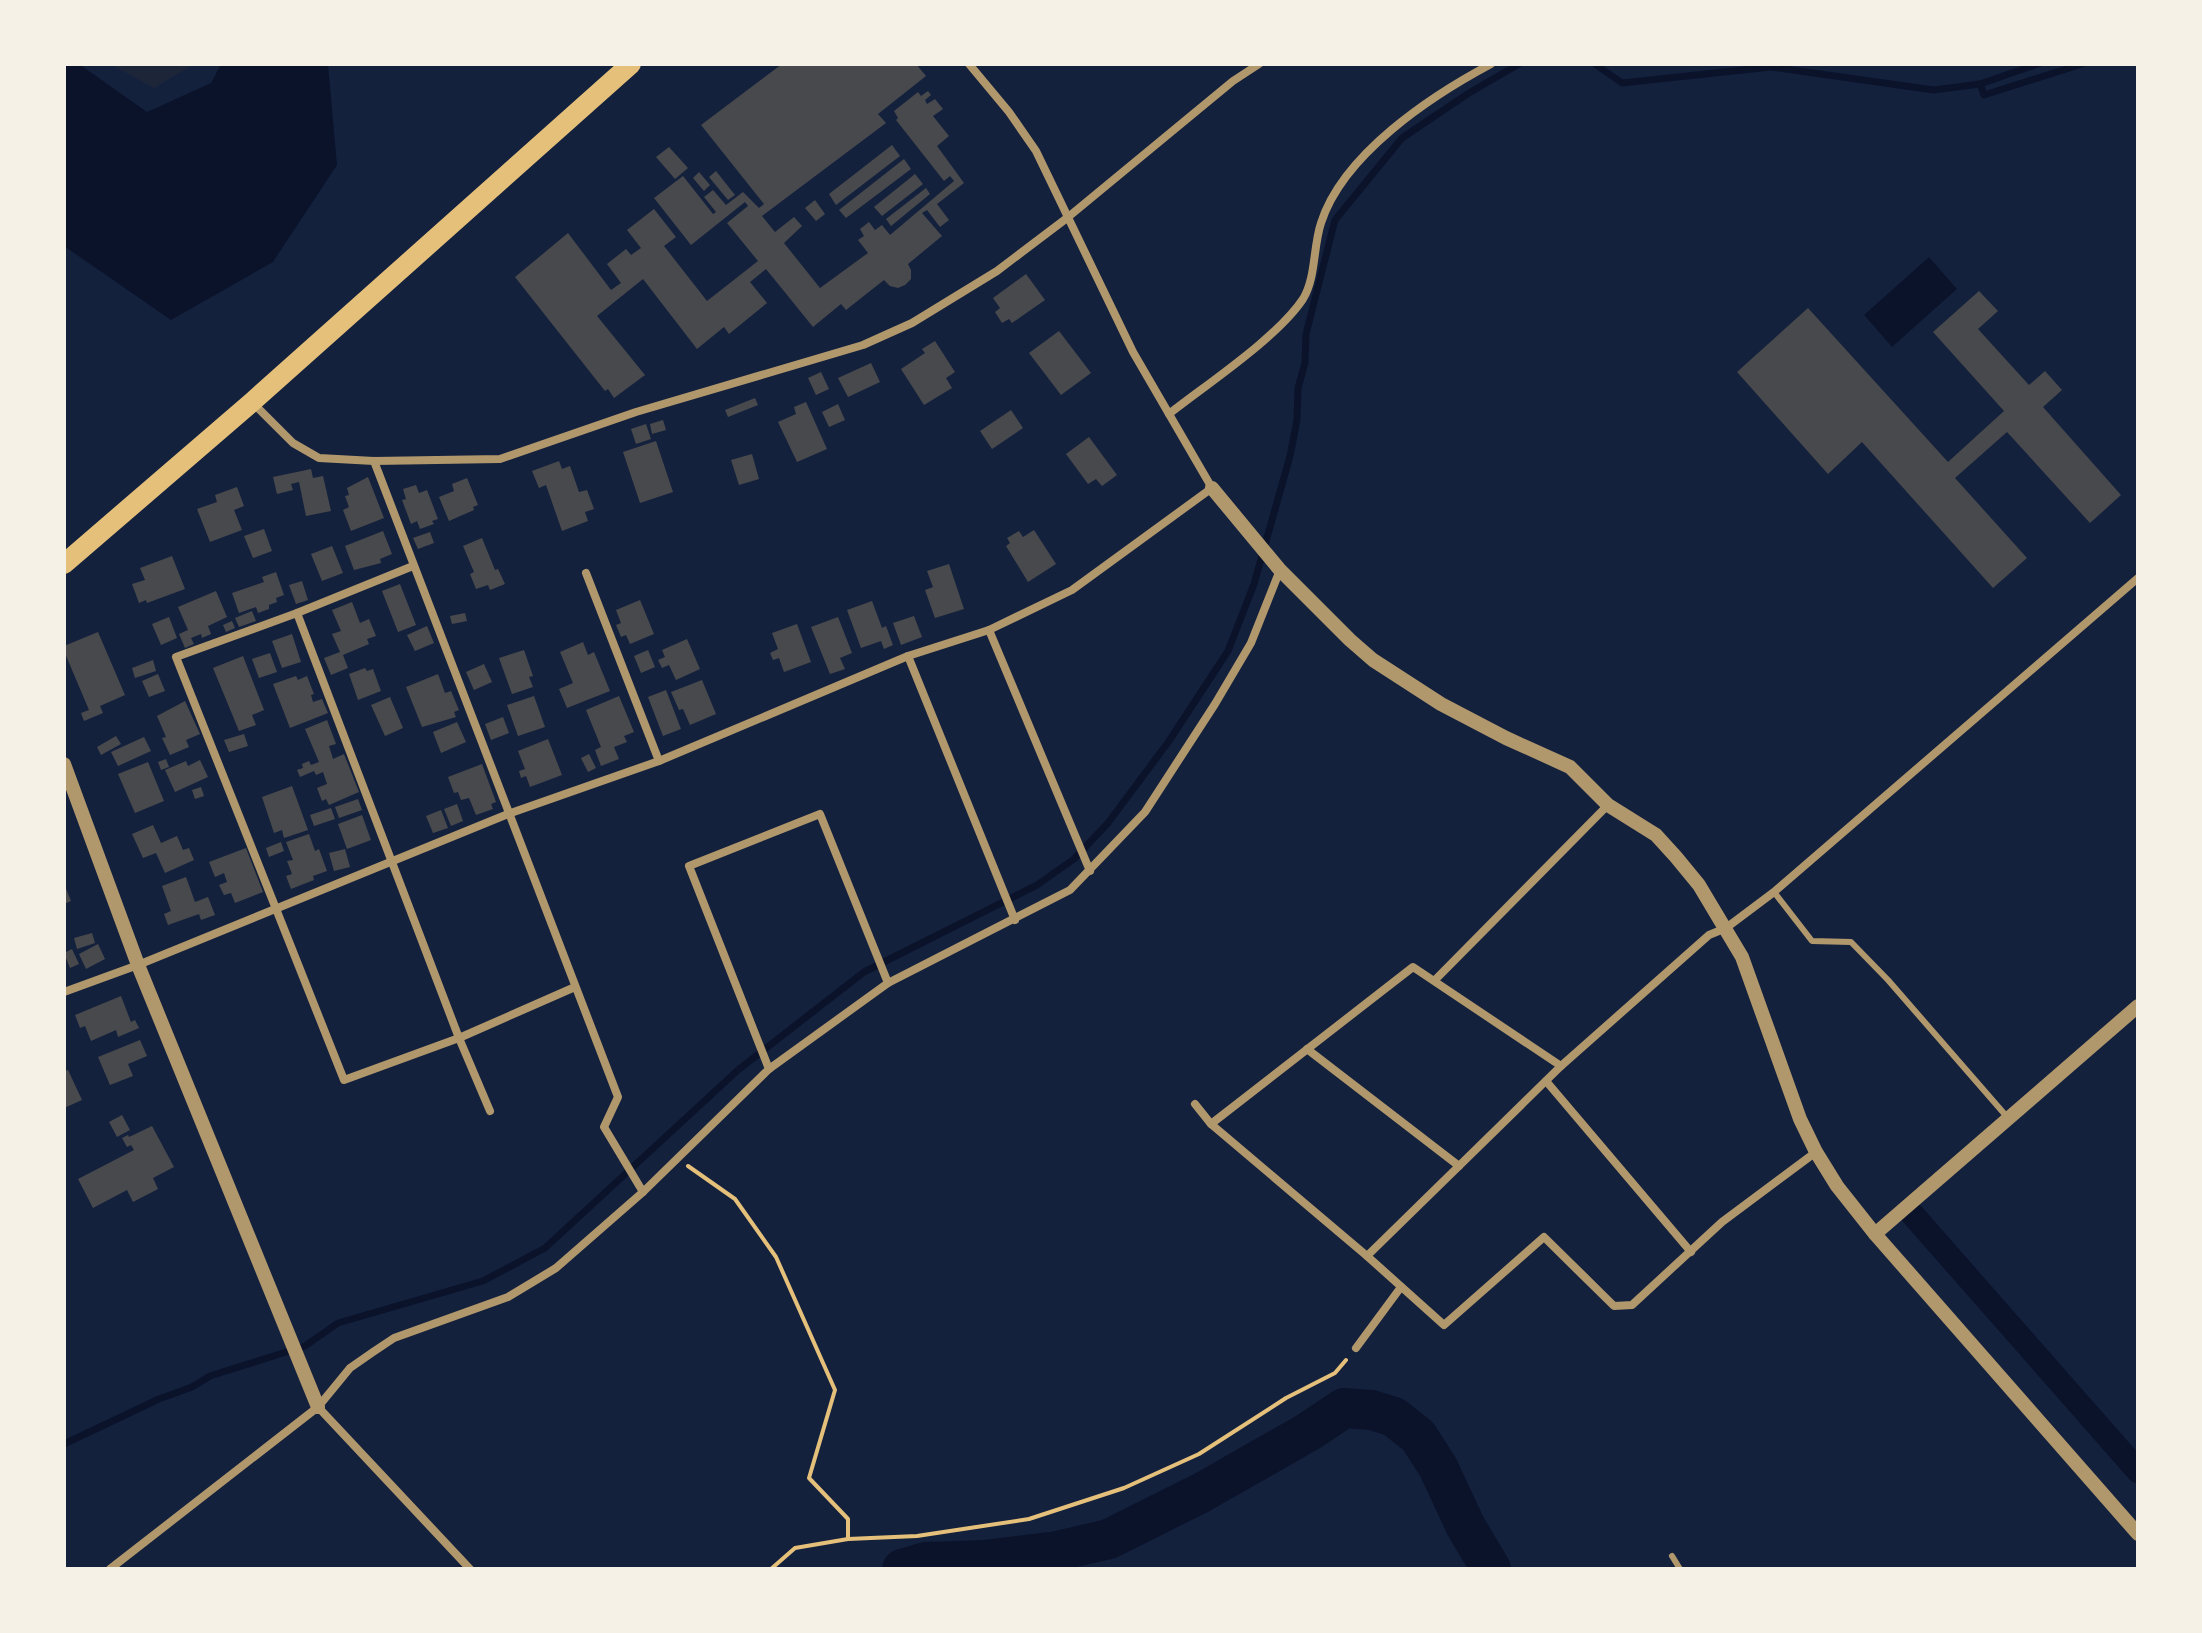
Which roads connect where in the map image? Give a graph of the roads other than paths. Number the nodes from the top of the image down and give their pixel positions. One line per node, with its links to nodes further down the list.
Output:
1 (631, 64): 6 (main road)
2 (969, 64): 5 (street)
3 (1259, 64): 5 (street)
4 (1491, 64): 7 (street)
5 (1067, 218): 7 (street); 8 (street)
6 (252, 402): 8 (street); 10 (main road)
7 (1169, 414): 9 (street)
8 (374, 461): 11 (street)
9 (1212, 488): 12 (street); 16 (street)
10 (64, 564)
11 (413, 566): 15 (street); 21 (street)
12 (1280, 570): 20 (street); 23 (street)
13 (586, 573): 18 (street)
14 (2138, 578): 24 (street)
15 (297, 613): 22 (street); 25 (street)
16 (989, 630): 17 (street); 23 (street)
17 (908, 656): 18 (street); 26 (street)
18 (659, 761): 21 (street)
19 (64, 764): 28 (street)
20 (1608, 805): 27 (street); 29 (street)
21 (508, 814): 22 (street); 31 (street)
22 (394, 862): 25 (street); 34 (street)
23 (1090, 871): 26 (street)
24 (1774, 892): 27 (street); 41 (lane)
25 (277, 908): 28 (street); 34 (street)
26 (1015, 920): 30 (street)
27 (1726, 928): 36 (street); 43 (street)
28 (138, 965): 32 (street); 51 (street)
29 (1435, 980): 35 (street); 36 (street)
30 (888, 983): 37 (street); 37 (street)
31 (575, 987): 34 (street); 45 (street)
32 (64, 992)
33 (2138, 1006): 41 (street)
34 (459, 1038): 40 (street)
35 (1307, 1049): 42 (street); 44 (street)
36 (1561, 1066): 38 (street)
37 (769, 1069): 45 (street)
38 (1546, 1081): 44 (street); 47 (street)
39 (1195, 1104): 42 (street)
40 (490, 1111)
41 (2008, 1118): 46 (street)
42 (1211, 1124): 48 (street)
43 (1816, 1152): 46 (street); 47 (street)
44 (1459, 1166): 48 (street)
45 (643, 1192): 51 (street)
46 (1875, 1234): 52 (street)
47 (1691, 1252): 49 (street)
48 (1367, 1256): 49 (street)
49 (1401, 1287): 50 (street)
50 (1356, 1348)
51 (318, 1407): 54 (street); 55 (street)
52 (2138, 1534)
53 (1672, 1556): 56 (lane)
54 (110, 1569)
55 (470, 1569)
56 (1680, 1569)

